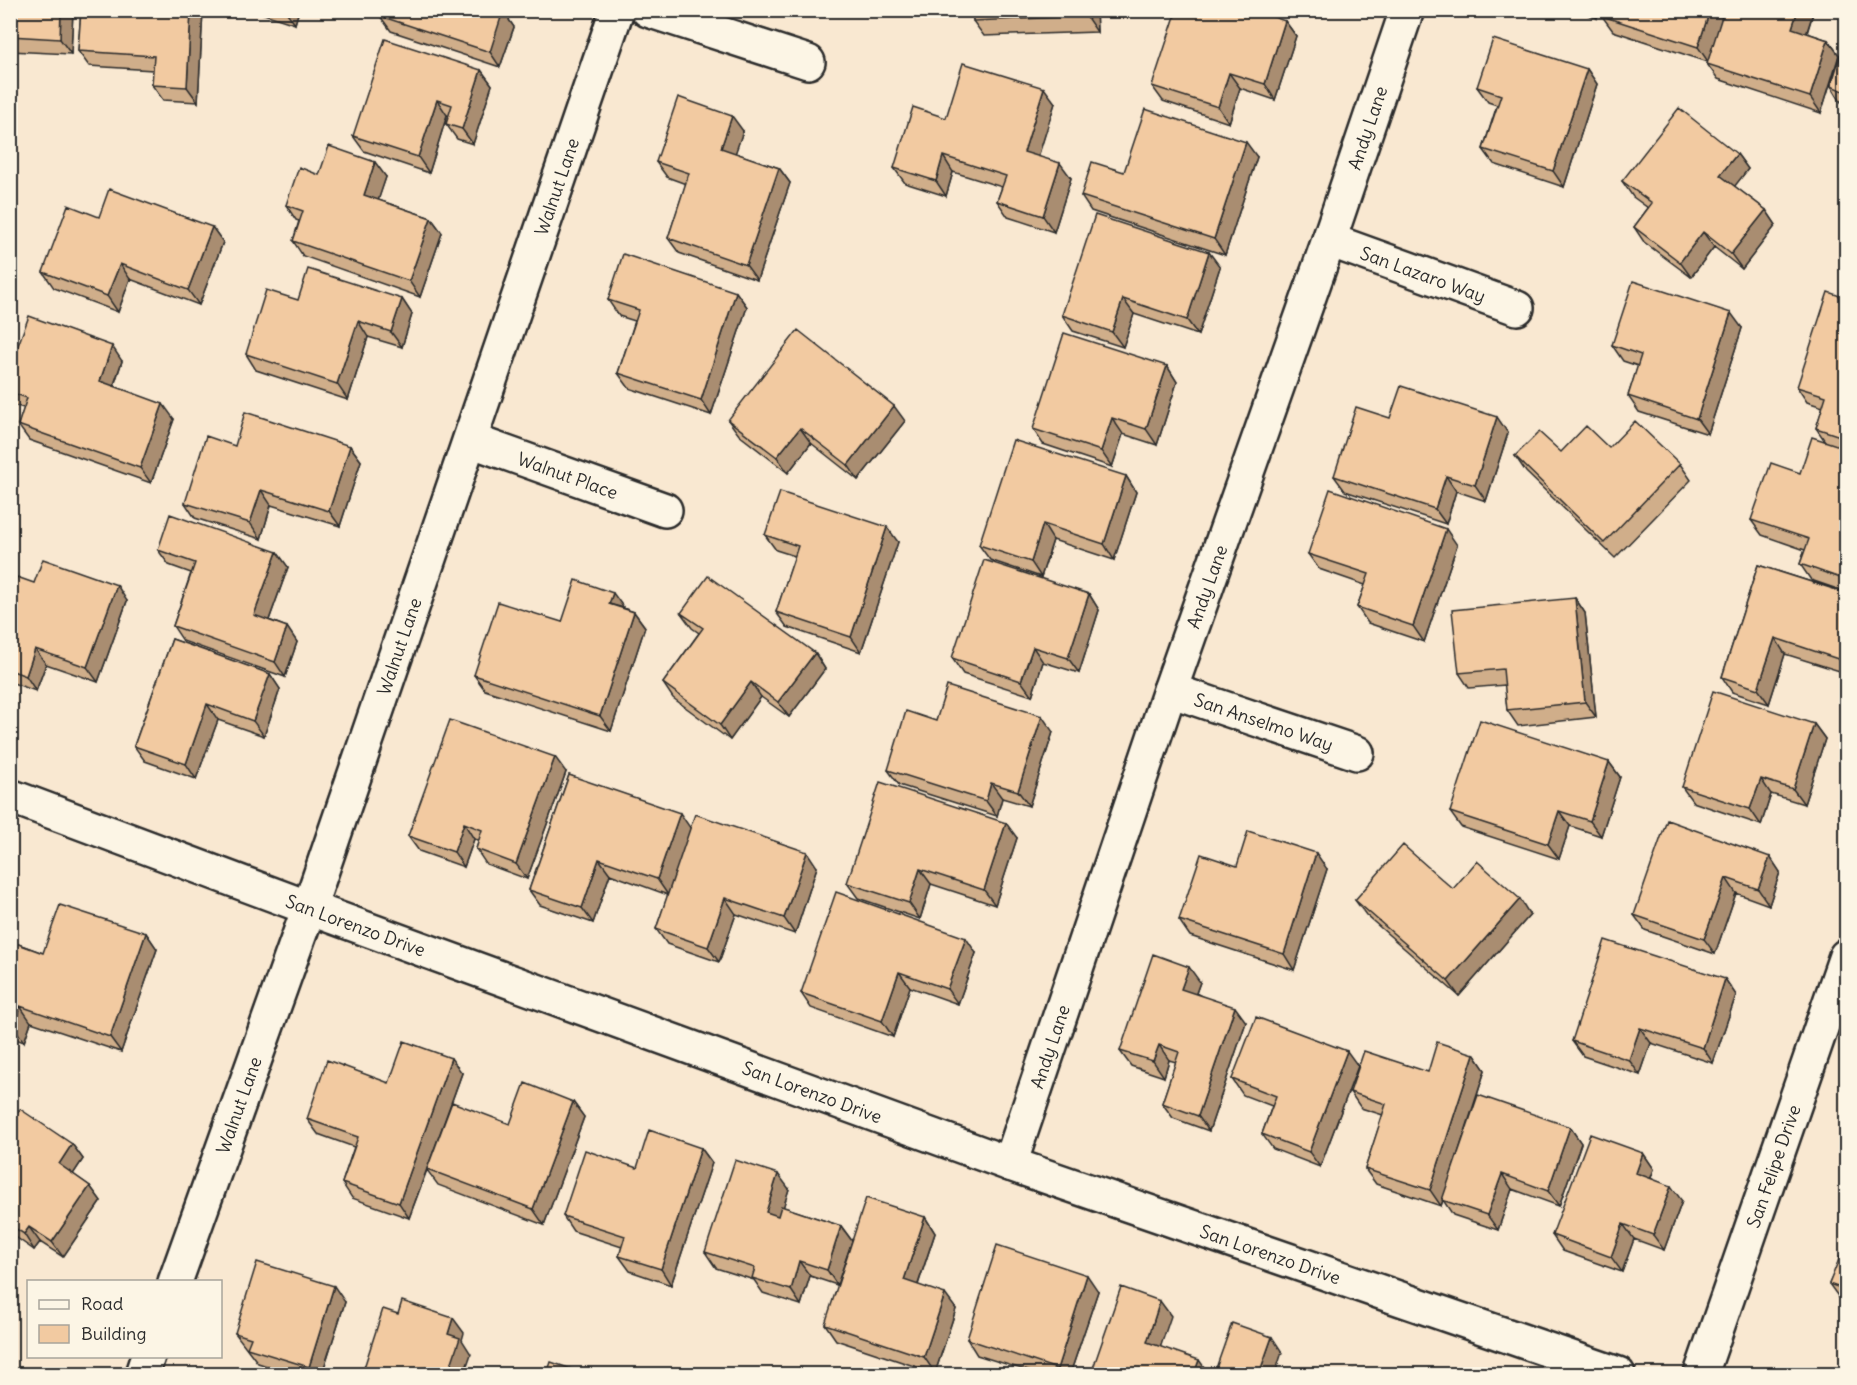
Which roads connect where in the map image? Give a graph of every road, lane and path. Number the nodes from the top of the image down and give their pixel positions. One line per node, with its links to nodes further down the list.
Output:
1 (617, 10): 7 (street, Walnut Lane)
2 (648, 10): 4 (street)
3 (1407, 10): 5 (street, Andy Lane)
4 (808, 62)
5 (1329, 240): 6 (street, San Lazaro Way); 9 (street, Andy Lane)
6 (1517, 308)
7 (470, 440): 8 (street, Walnut Place); 12 (street, Walnut Lane)
8 (665, 510)
9 (1170, 690): 10 (street, San Anselmo Way); 14 (street, Andy Lane)
10 (1357, 753)
11 (10, 796): 12 (street, San Lorenzo Drive)
12 (309, 908): 14 (street, San Lorenzo Drive); 15 (street, Walnut Lane)
13 (1846, 956): 19 (street, San Felipe Drive)
14 (1010, 1164): 18 (street, San Lorenzo Drive)
15 (175, 1280)
16 (147, 1358): 17 (street)
17 (142, 1374)
18 (1618, 1374)
19 (1701, 1374)

